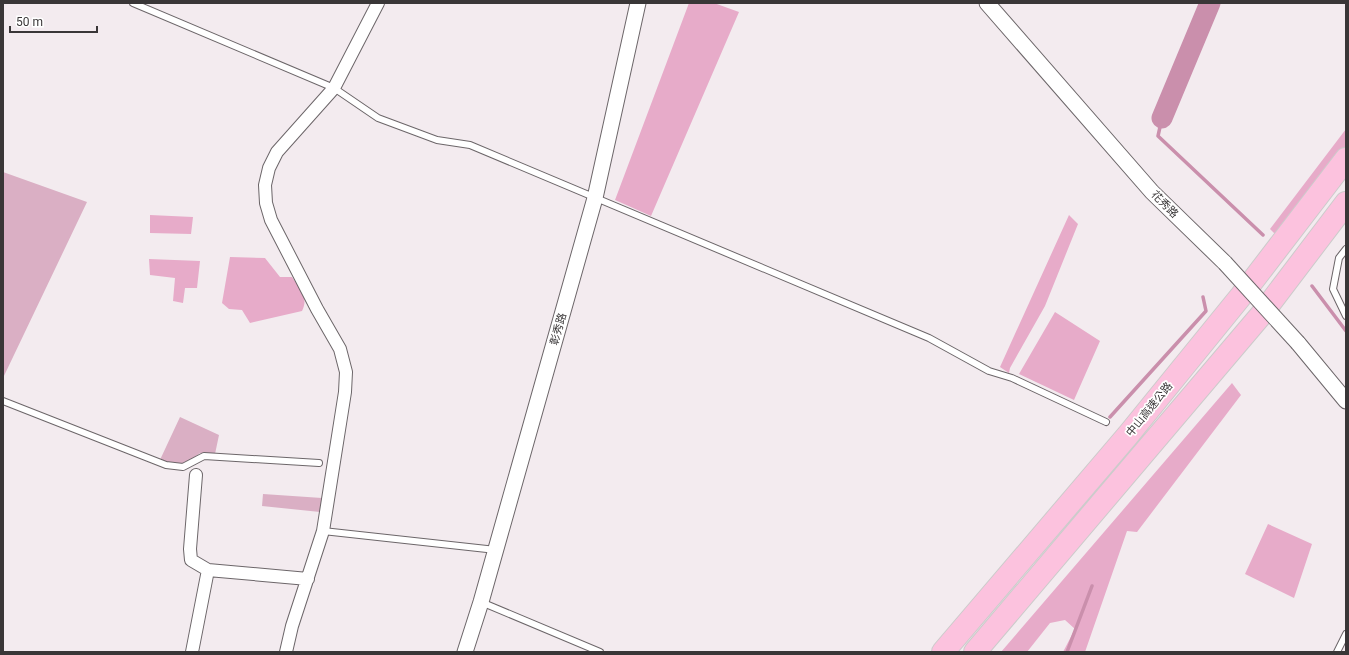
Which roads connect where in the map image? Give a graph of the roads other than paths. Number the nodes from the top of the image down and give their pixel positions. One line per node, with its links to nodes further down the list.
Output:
1 (133, 3): 5 (lane)
2 (378, 3): 5 (street)
3 (638, 3): 7 (street, 彰秀路)
4 (986, 3): 12 (street, 花秀路, bridge)
5 (334, 88): 7 (lane); 16 (street)
6 (1346, 159): 26 (highway, 中山高速公路)
7 (595, 198): 13 (lane); 17 (street, 彰秀路)
8 (1346, 203): 27 (highway)
9 (1346, 249): 10 (lane)
10 (1346, 316)
11 (3, 401): 14 (lane)
12 (1346, 401)
13 (1106, 422)
14 (319, 463)
15 (196, 475): 18 (street)
16 (323, 531): 17 (lane); 19 (street)
17 (496, 550): 20 (street, 彰秀路)
18 (208, 570): 19 (street); 22 (street)
19 (308, 579): 23 (street)
20 (481, 602): 24 (street, 彰秀路); 25 (lane)
21 (1346, 634): 28 (lane)
22 (192, 652)
23 (286, 652)
24 (465, 652)
25 (600, 652)
26 (943, 652)
27 (975, 652)
28 (1337, 652)

